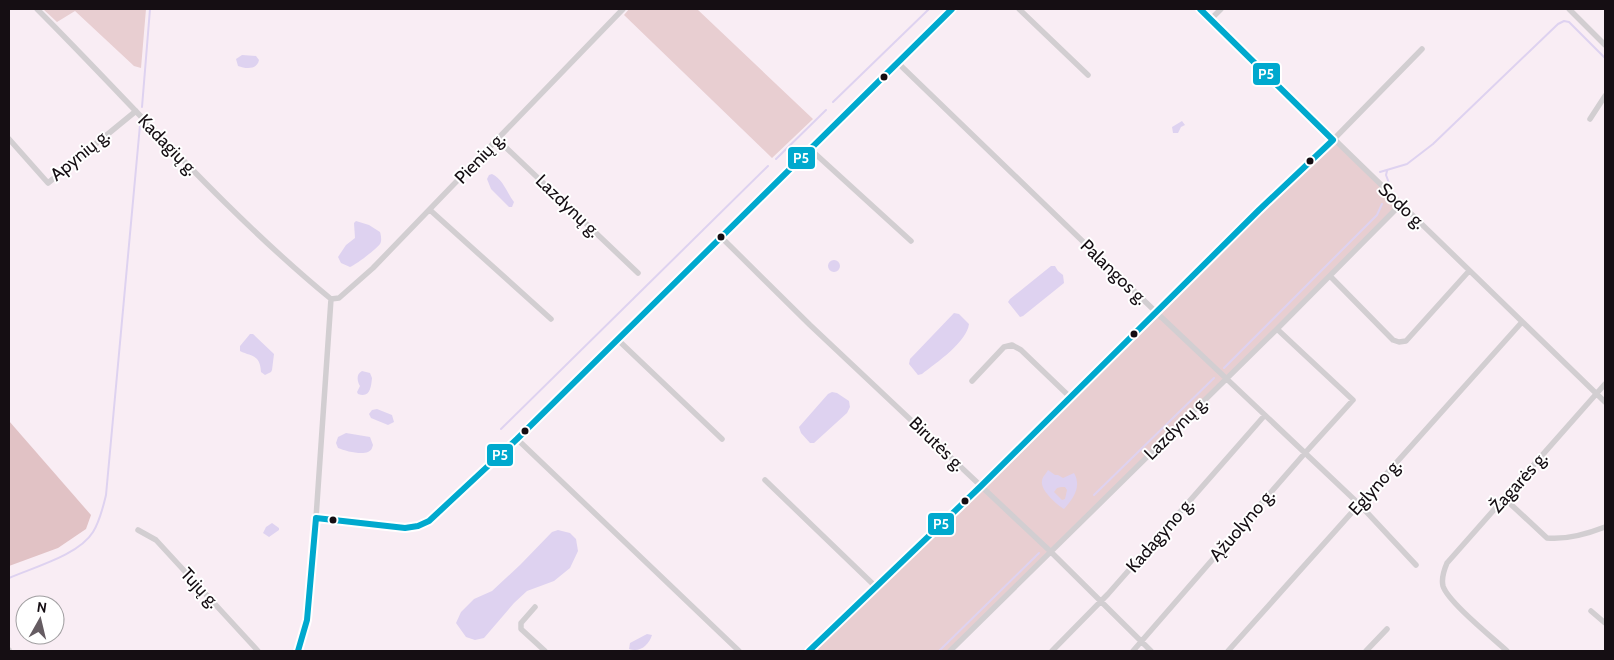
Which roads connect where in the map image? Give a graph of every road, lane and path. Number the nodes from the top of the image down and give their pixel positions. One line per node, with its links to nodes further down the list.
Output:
1 (37, 9): 14 (street, Kadagių g.)
2 (623, 9): 17 (street, Pienių g.)
3 (952, 9): 11 (street)
4 (1019, 9): 12 (street)
5 (1200, 9): 8 (street, Sodo g.)
6 (1221, 9): 8 (street)
7 (1569, 9): 9 (street)
8 (1210, 20): 18 (street, Sodo g.)
9 (1605, 45)
10 (1422, 50): 18 (street)
11 (898, 63): 19 (street); 28 (street, Palangos g.)
12 (1088, 75)
13 (1605, 96): 15 (street)
14 (136, 111): 16 (street, Apynių g.); 27 (street, Kadagių g.)
15 (1590, 119)
16 (9, 139)
17 (498, 140): 21 (street, Pienių g.); 25 (street, Lazdynų g.)
18 (1333, 140): 20 (street, Sodo g.); 28 (street)
19 (810, 149): 22 (street); 23 (street)
20 (1400, 205): 24 (street, Sodo g.); 26 (street, Lazdynų g.)
21 (430, 210): 27 (street, Pienių g.); 29 (street)
22 (722, 238): 32 (street); 44 (street, Birutės g.)
23 (910, 242)
24 (1469, 272): 26 (street); 30 (street, Sodo g.)
25 (638, 273)
26 (1330, 276): 31 (street, Lazdynų g.)
27 (331, 299): 47 (street)
28 (1157, 313): 33 (street, Palangos g.); 37 (street)
29 (551, 318)
30 (1522, 322): 36 (street, Sodo g.); 46 (street, Eglyno g.)
31 (1277, 329): 33 (street, Lazdynų g.); 42 (street, Ąžuolyno g.)
32 (617, 339): 40 (street); 41 (street)
33 (1226, 379): 39 (street, Palangos g.); 50 (street, Lazdynų g.)
34 (972, 380): 37 (street)
35 (1605, 384): 36 (street, Žagarės g.)
36 (1597, 394): 38 (street, Sodo g.); 45 (street, Žagarės g.)
37 (1070, 397): 44 (street)
38 (1605, 402)
39 (1265, 416): 42 (street, Palangos g.); 53 (street, Kadagyno g.)
40 (517, 439): 47 (street); 62 (street)
41 (722, 439)
42 (1305, 452): 46 (street, Palangos g.); 58 (street, Ąžuolyno g.)
43 (765, 480): 52 (street)
44 (981, 486): 50 (street, Birutės g.); 52 (street)
45 (1504, 498): 48 (street); 70 (street, Žagarės g.)
46 (1360, 505): 51 (street, Palangos g.); 68 (street, Eglyno g.)
47 (316, 518): 60 (street)
48 (1605, 528)
49 (138, 530): 59 (street, Tujų g.)
50 (1050, 552): 53 (street, Birutės g.); 64 (street, Lazdynų g.)
51 (1416, 565)
52 (875, 586): 63 (street)
53 (1100, 602): 58 (street, Birutės g.); 65 (street, Kadagyno g.)
54 (535, 607): 61 (street)
55 (1592, 610): 56 (street)
56 (1605, 623)
57 (1387, 629): 69 (street)
58 (1140, 642): 66 (street, Ąžuolyno g.); 67 (street, Birutės g.)
59 (258, 651)
60 (298, 651)
61 (545, 651)
62 (739, 651)
63 (810, 651)
64 (950, 651)
65 (1052, 651)
66 (1133, 651)
67 (1151, 651)
68 (1228, 651)
69 (1366, 651)
70 (1507, 651)

